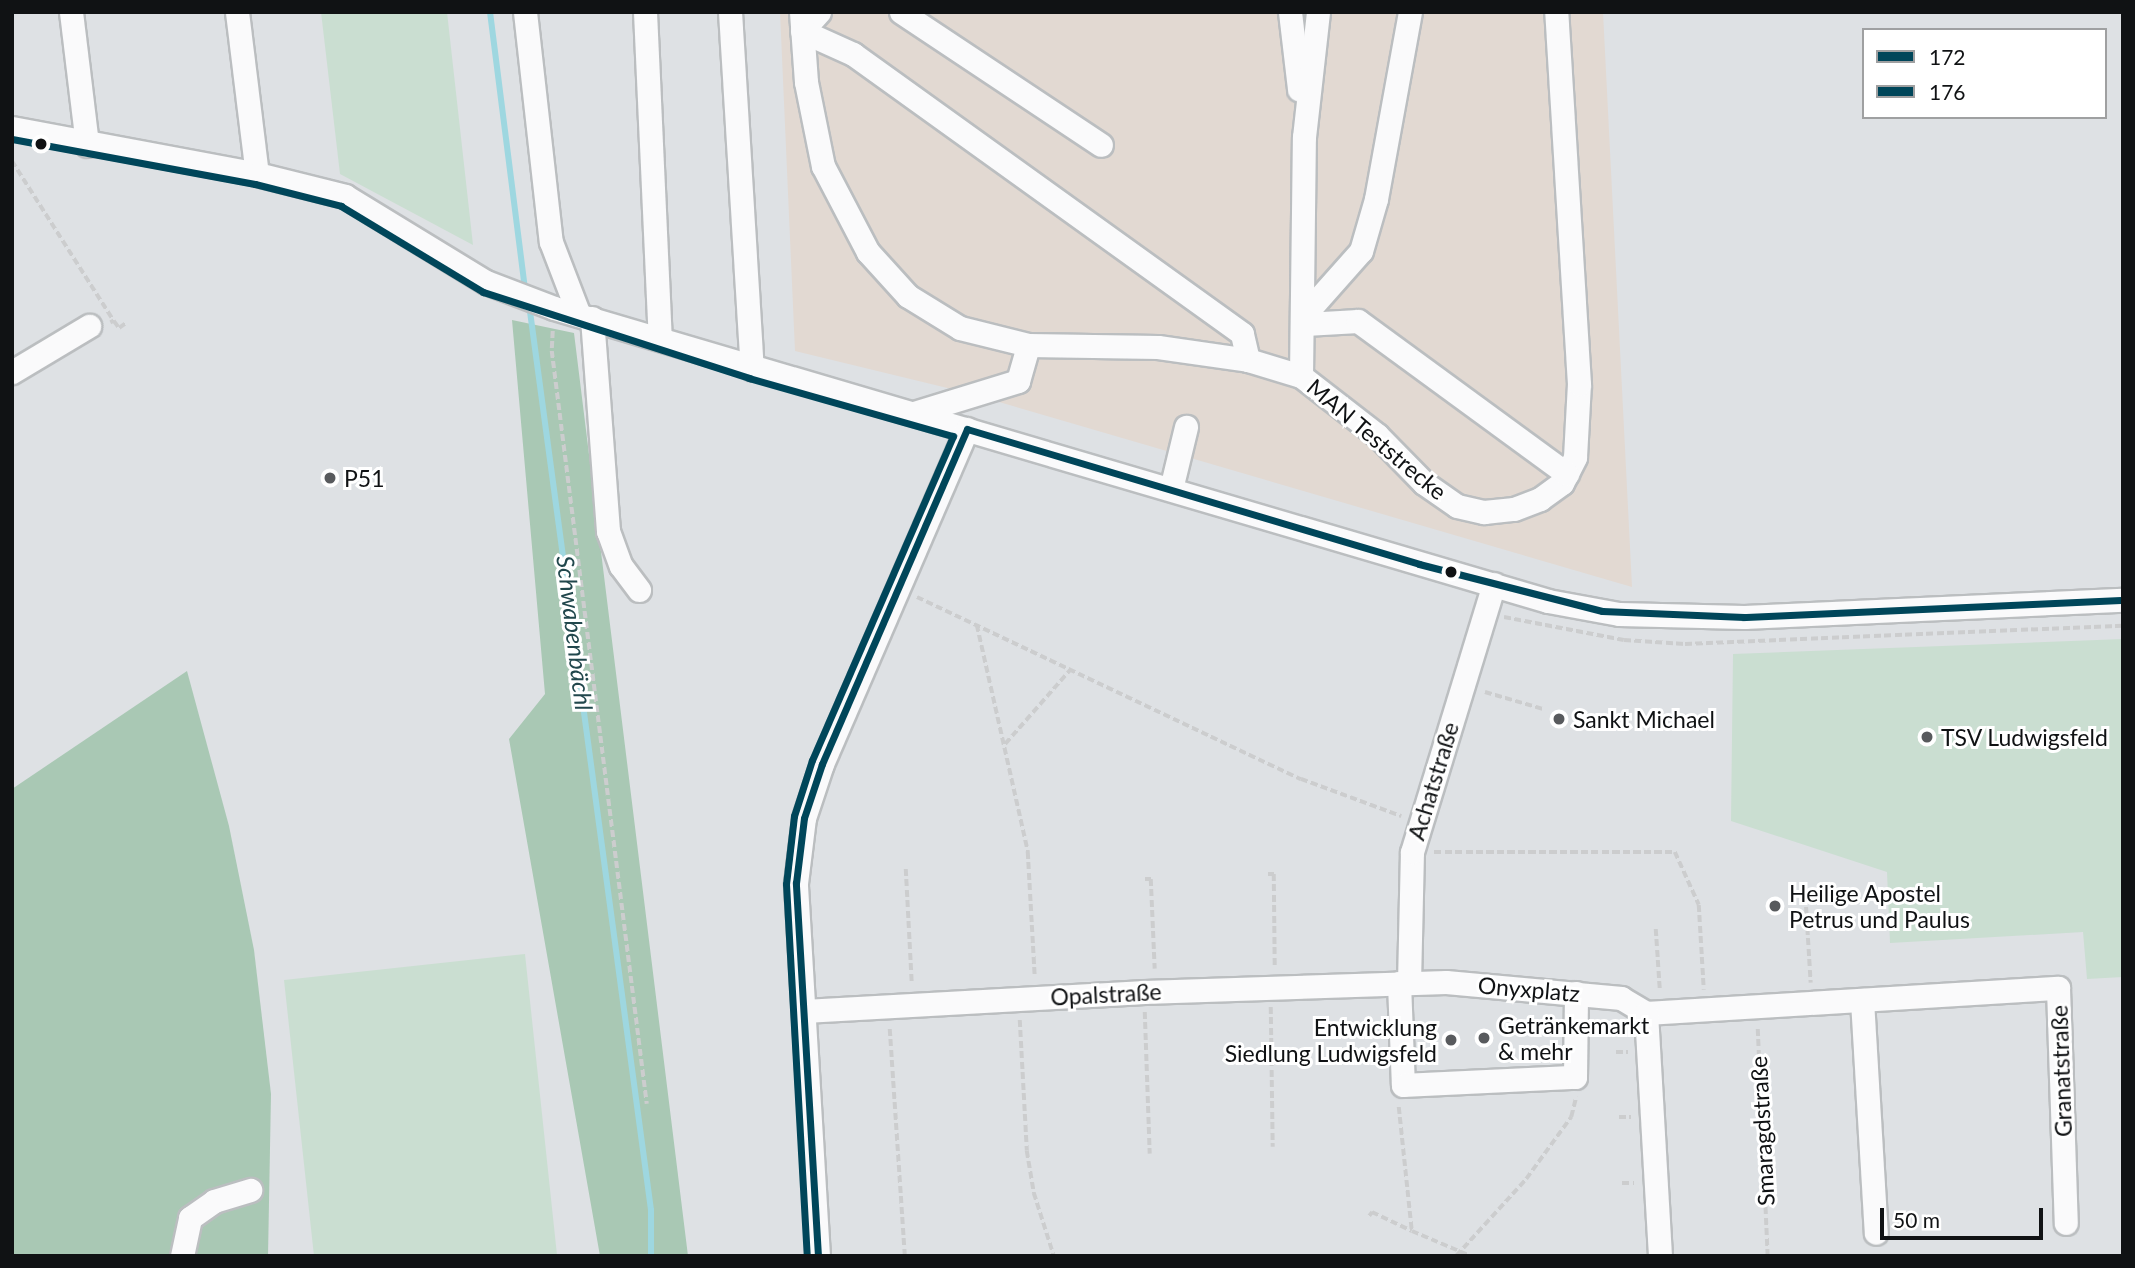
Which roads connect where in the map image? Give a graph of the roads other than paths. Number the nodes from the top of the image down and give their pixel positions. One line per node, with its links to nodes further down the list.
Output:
1 (71, 12): 15 (street)
2 (237, 12): 17 (street)
3 (525, 12): 18 (street)
4 (645, 12): 21 (street)
5 (730, 12): 24 (street)
6 (819, 12): 12 (street)
7 (901, 12): 16 (street)
8 (1290, 12): 14 (street)
9 (1318, 12): 14 (street)
10 (1410, 12): 19 (street)
11 (1556, 12): 30 (street)
12 (801, 22): 22 (street, MAN Teststrecke); 23 (street)
13 (12, 128): 15 (street)
14 (1304, 137): 19 (street)
15 (87, 145): 17 (street)
16 (1101, 145)
17 (257, 174): 18 (street)
18 (585, 317): 21 (street); 33 (street)
19 (1305, 319): 26 (street); 30 (street)
20 (89, 326): 25 (street)
21 (660, 338): 24 (street)
22 (1028, 345): 23 (street, MAN Teststrecke); 27 (street)
23 (1248, 360): 26 (street, MAN Teststrecke)
24 (752, 368): 27 (street)
25 (12, 372)
26 (1301, 376): 30 (street, MAN Teststrecke)
27 (914, 413): 29 (street)
28 (1186, 427): 31 (street)
29 (967, 429): 31 (street); 38 (street)
30 (1567, 474)
31 (1171, 489): 32 (street)
32 (1494, 584): 34 (street); 35 (street, Achatstraße)
33 (639, 590)
34 (2123, 600)
35 (1404, 983): 36 (street, Onyxplatz); 36 (street, Achatstraße); 38 (street, Opalstraße)
36 (1576, 993): 39 (street, Onyxplatz)
37 (1862, 1000): 39 (street, Granatstraße); 41 (street, Granatstraße); 42 (street)
38 (804, 1011): 44 (street)
39 (1653, 1012): 45 (street)
40 (250, 1190): 43 (street)
41 (2066, 1223)
42 (1876, 1233)
43 (182, 1256)
44 (818, 1256)
45 (1660, 1256)

